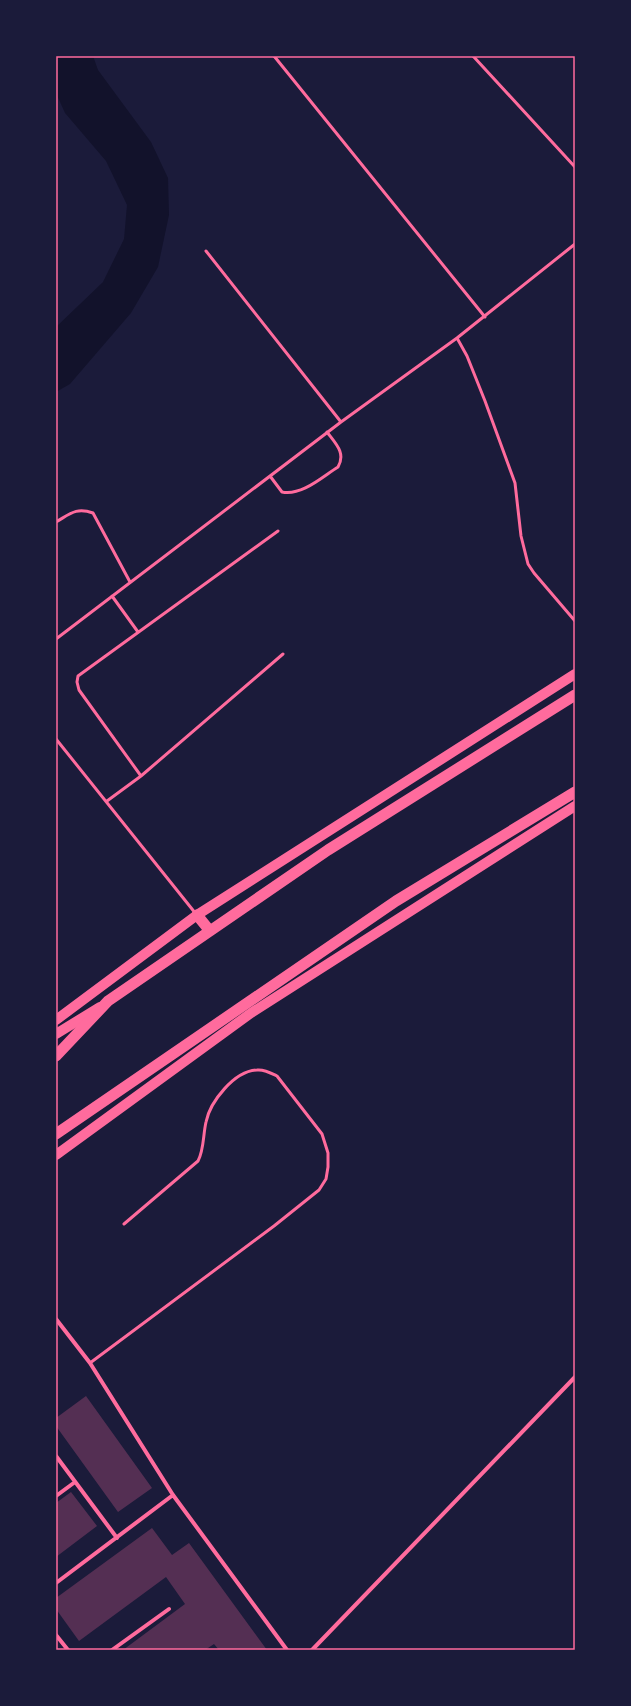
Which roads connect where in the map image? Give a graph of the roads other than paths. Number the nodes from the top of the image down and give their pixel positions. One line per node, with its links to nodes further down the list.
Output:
1 (274, 56): 6 (lane)
2 (473, 56): 3 (lane)
3 (575, 167)
4 (575, 244): 6 (lane)
5 (206, 251): 8 (lane)
6 (485, 317): 7 (lane)
7 (457, 338): 8 (lane); 15 (lane)
8 (340, 422): 9 (lane)
9 (327, 432): 10 (lane); 10 (lane)
10 (270, 476): 13 (lane)
11 (56, 522): 13 (lane)
12 (278, 531): 16 (lane)
13 (130, 582): 14 (lane)
14 (112, 596): 16 (lane); 17 (lane)
15 (575, 621)
16 (138, 632): 22 (lane)
17 (56, 639)
18 (283, 654): 22 (lane)
19 (575, 674): 26 (main road)
20 (575, 695): 27 (highway)
21 (56, 739): 24 (lane)
22 (141, 776): 24 (lane)
23 (575, 792): 32 (highway)
24 (107, 801): 26 (lane)
25 (575, 806): 33 (main road)
26 (197, 915): 27 (highway); 29 (main road)
27 (210, 931): 28 (highway)
28 (108, 1001): 30 (main road); 31 (highway)
29 (56, 1020)
30 (56, 1034)
31 (56, 1056)
32 (56, 1134)
33 (56, 1155)
34 (124, 1224): 36 (lane)
35 (56, 1319): 36 (street)
36 (90, 1363): 40 (street)
37 (575, 1377): 49 (street)
38 (56, 1456): 39 (street)
39 (75, 1482): 41 (street); 42 (street)
40 (172, 1495): 42 (street); 48 (street)
41 (56, 1496)
42 (117, 1538): 43 (street)
43 (56, 1583)
44 (169, 1609): 47 (street)
45 (56, 1635): 46 (street)
46 (68, 1650)
47 (112, 1650)
48 (287, 1650)
49 (312, 1650)

